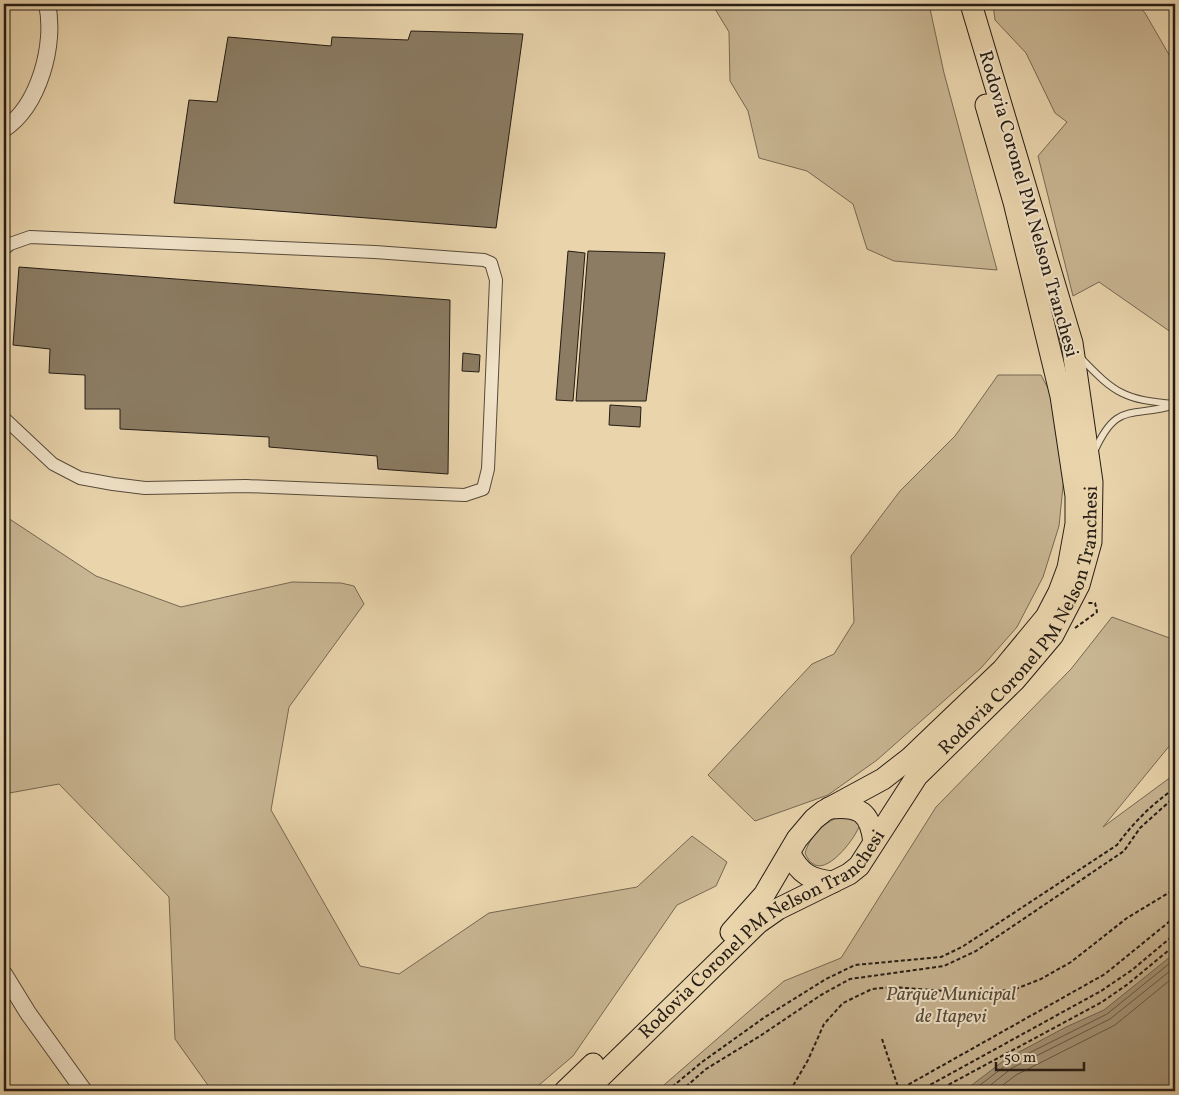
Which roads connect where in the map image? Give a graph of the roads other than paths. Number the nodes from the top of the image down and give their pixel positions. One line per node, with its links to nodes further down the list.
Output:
1 (47, 4): 4 (street)
2 (958, 4): 10 (highway, Rodovia Coronel PM Nelson Tranchesi)
3 (971, 4): 6 (highway, Rodovia Coronel PM Nelson Tranchesi)
4 (4, 129)
5 (4, 249): 8 (street)
6 (1073, 350): 7 (lane); 9 (highway, Rodovia Coronel PM Nelson Tranchesi)
7 (1175, 405): 9 (lane)
8 (4, 418)
9 (1090, 462): 11 (highway, Rodovia Coronel PM Nelson Tranchesi)
10 (828, 808): 11 (highway); 12 (highway, Rodovia Coronel PM Nelson Tranchesi)
11 (874, 842): 13 (highway, Rodovia Coronel PM Nelson Tranchesi)
12 (790, 854): 13 (highway); 16 (highway, Rodovia Coronel PM Nelson Tranchesi)
13 (833, 882): 17 (highway, Rodovia Coronel PM Nelson Tranchesi)
14 (4, 974): 15 (street)
15 (84, 1091)
16 (565, 1091)
17 (586, 1091)

